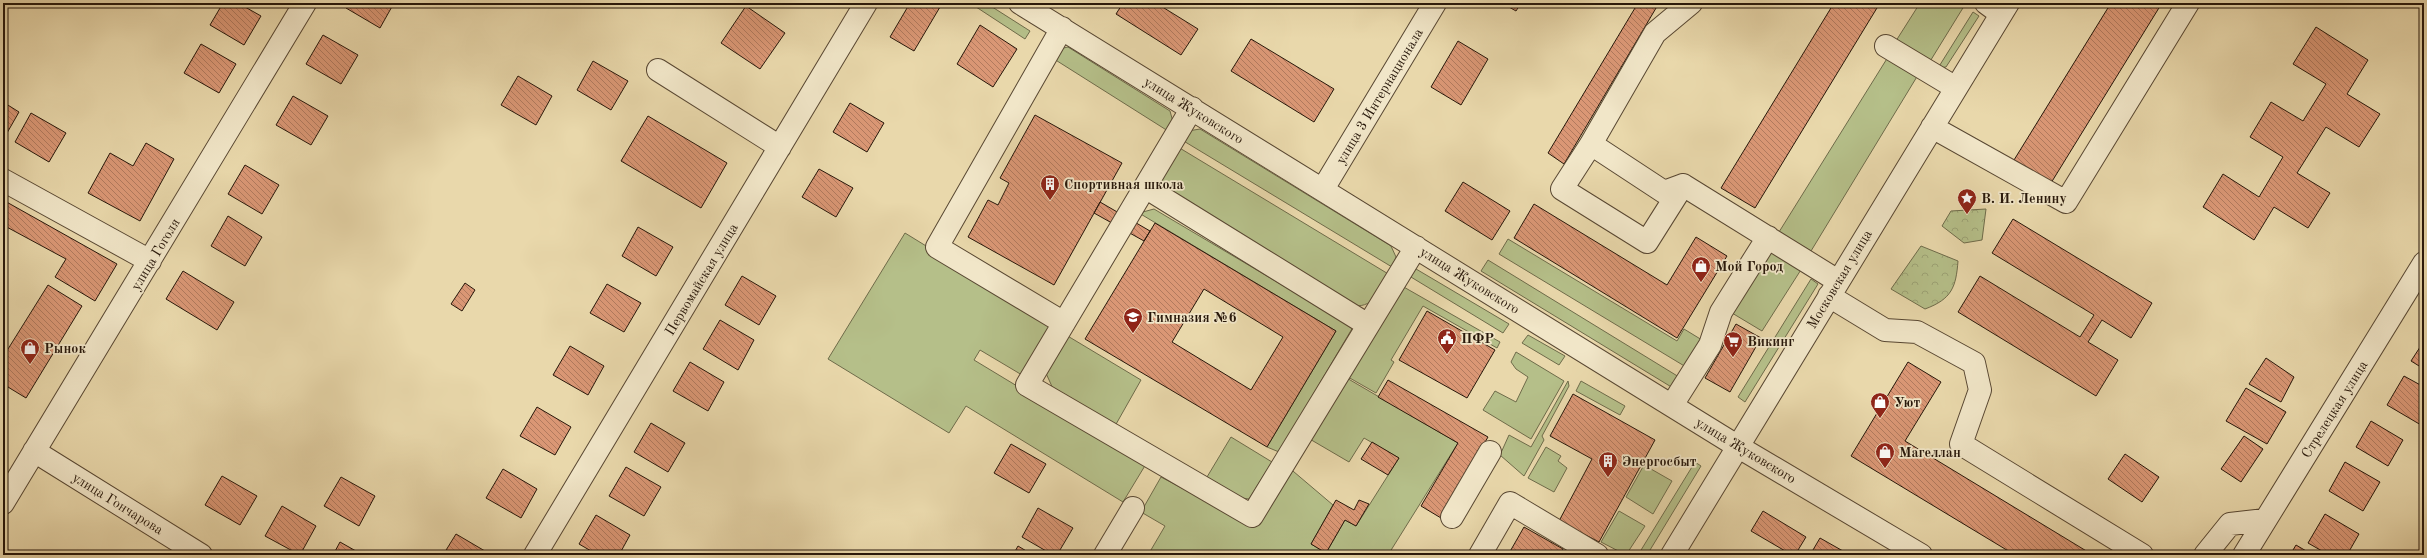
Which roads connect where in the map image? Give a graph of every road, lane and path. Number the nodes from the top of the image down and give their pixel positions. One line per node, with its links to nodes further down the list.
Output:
1 (305, 3): 22 (street, улица Гоголя)
2 (866, 3): 15 (street, Первомайская улица)
3 (1020, 3): 8 (street, улица Жуковского)
4 (1435, 3): 19 (street, улица 3 Интернационала)
5 (1691, 3): 14 (street)
6 (2188, 3): 13 (street)
7 (1998, 7): 11 (street, Московская улица)
8 (1062, 28): 12 (street, улица Жуковского); 25 (street)
9 (1886, 46): 11 (street)
10 (658, 70): 15 (street)
11 (1956, 88): 13 (street, Московская улица)
12 (1192, 108): 18 (street); 19 (street, улица Жуковского)
13 (1932, 127): 24 (street, Московская улица)
14 (1591, 144): 17 (street); 17 (street)
15 (780, 147): 36 (street, Первомайская улица)
16 (3, 180): 22 (street)
17 (1683, 185): 20 (street)
18 (1145, 187): 25 (street); 26 (street)
19 (1323, 189): 21 (street, улица Жуковского)
20 (1768, 237): 24 (street); 27 (street)
21 (1416, 247): 26 (street); 27 (street, улица Жуковского)
22 (150, 261): 29 (street, улица Гоголя)
23 (2424, 263): 34 (street, Стрелецкая улица)
24 (1833, 288): 28 (street, Московская улица); 42 (street)
25 (1064, 323): 26 (street)
26 (1368, 325)
27 (1672, 405): 28 (street, улица Жуковского)
28 (1737, 446): 40 (street, Московская улица); 41 (street, улица Жуковского)
29 (34, 451): 31 (street, улица Гоголя); 35 (street, улица Гончарова)
30 (1490, 452): 33 (street)
31 (3, 503)
32 (1133, 508): 37 (street)
33 (1452, 517)
34 (2265, 520): 43 (street); 44 (street, Стрелецкая улица)
35 (201, 555)
36 (535, 555)
37 (1106, 555)
38 (1480, 555): 39 (street)
39 (1597, 555)
40 (1672, 555)
41 (1921, 555)
42 (2142, 555)
43 (2205, 555)
44 (2244, 555)

